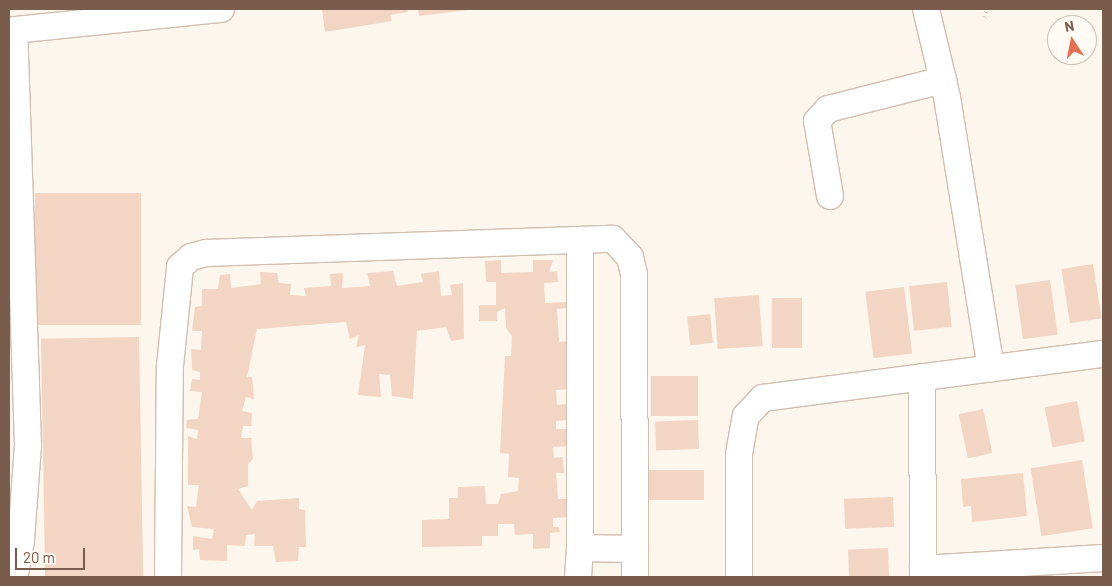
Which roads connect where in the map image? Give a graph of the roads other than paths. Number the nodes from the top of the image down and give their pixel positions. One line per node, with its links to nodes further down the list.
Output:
1 (222, 9): 4 (street)
2 (926, 9): 3 (street)
3 (943, 80): 5 (street); 8 (street)
4 (15, 195): 13 (street)
5 (830, 196)
6 (580, 240): 10 (street); 11 (street); 15 (street)
7 (1103, 354): 8 (street)
8 (991, 368): 9 (street)
9 (922, 377): 14 (street); 18 (street)
10 (580, 548): 11 (street); 16 (street)
11 (635, 549): 17 (street)
12 (1103, 558): 14 (street)
13 (9, 573)
14 (923, 573)
15 (168, 577)
16 (578, 577)
17 (635, 577)
18 (739, 577)

